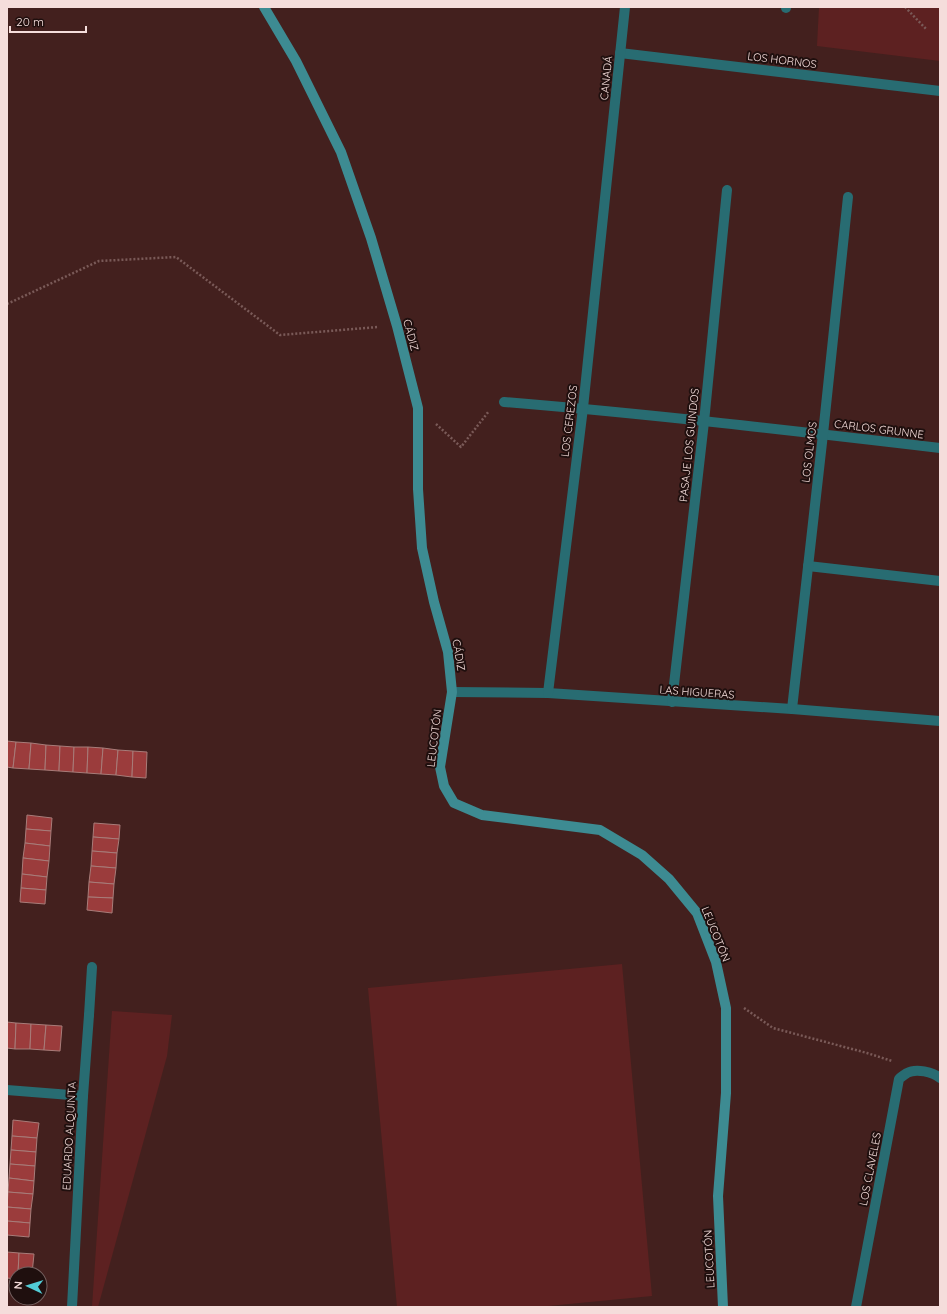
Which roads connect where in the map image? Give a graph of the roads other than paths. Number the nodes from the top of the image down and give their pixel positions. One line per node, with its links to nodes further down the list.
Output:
1 (264, 7): 15 (street, CÁDIZ)
2 (626, 7): 3 (street, CANADÁ)
3 (620, 53): 4 (street, LOS HORNOS); 5 (street, CANADÁ)
4 (940, 91)
5 (610, 151): 9 (street, LOS CEREZOS)
6 (727, 190): 10 (street, PASAJE LOS GUINDOS)
7 (848, 198): 11 (street, LOS OLMOS)
8 (504, 402): 9 (street, CARLOS GRUNNE)
9 (583, 408): 10 (street, CARLOS GRUNNE); 16 (street, LOS CEREZOS)
10 (704, 422): 11 (street, CARLOS GRUNNE); 17 (street, PASAJE LOS GUINDOS)
11 (823, 434): 12 (street, CARLOS GRUNNE); 13 (street, LOS OLMOS)
12 (940, 448)
13 (808, 566): 14 (street); 18 (street, LOS OLMOS)
14 (940, 581)
15 (452, 692): 16 (street, LAS HIGUERAS); 25 (street, LEUCOTÓN)
16 (548, 694): 17 (street, LAS HIGUERAS)
17 (672, 702): 18 (street, LAS HIGUERAS)
18 (792, 709): 19 (street, LAS HIGUERAS)
19 (940, 721)
20 (92, 967): 23 (street, EDUARDO ALQUINTA)
21 (940, 1078): 26 (street, LOS CLAVELES)
22 (7, 1090): 23 (street)
23 (83, 1096): 24 (street, EDUARDO ALQUINTA)
24 (72, 1307)
25 (723, 1307)
26 (856, 1307)

